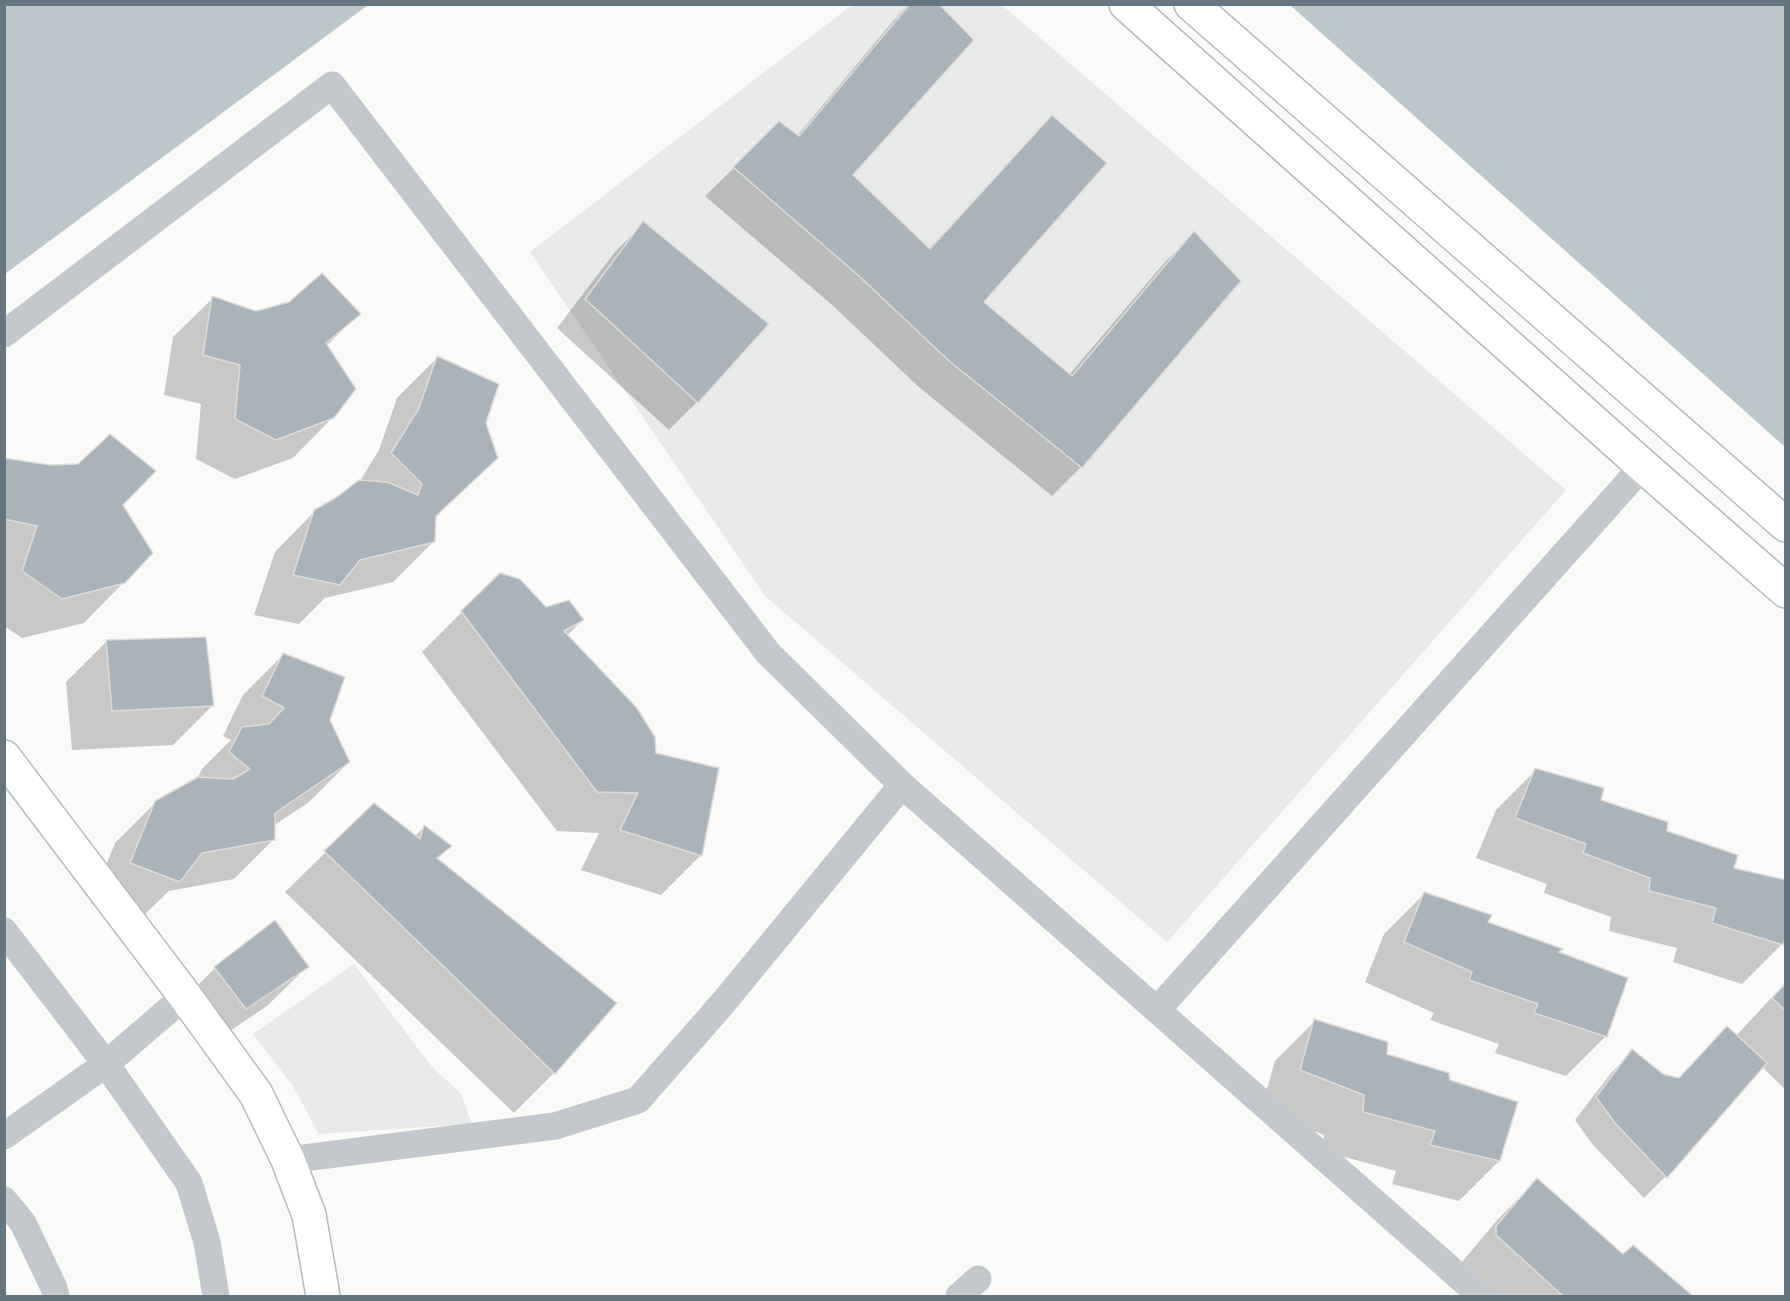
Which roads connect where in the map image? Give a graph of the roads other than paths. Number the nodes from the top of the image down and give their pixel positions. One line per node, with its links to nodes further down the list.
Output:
1 (1126, 4): 4 (street)
2 (1191, 4): 5 (street)
3 (4, 334): 8 (street)
4 (1643, 466): 6 (street); 11 (street)
5 (1785, 525)
6 (1785, 591)
7 (4, 757): 10 (street)
8 (902, 785): 11 (street); 14 (street)
9 (4, 931): 12 (street)
10 (185, 996): 12 (street); 14 (street)
11 (1157, 1010): 19 (street)
12 (106, 1064): 13 (street); 17 (street)
13 (4, 1136)
14 (288, 1160): 18 (street)
15 (4, 1200): 16 (street)
16 (56, 1296)
17 (216, 1296)
18 (323, 1296)
19 (1481, 1296)

